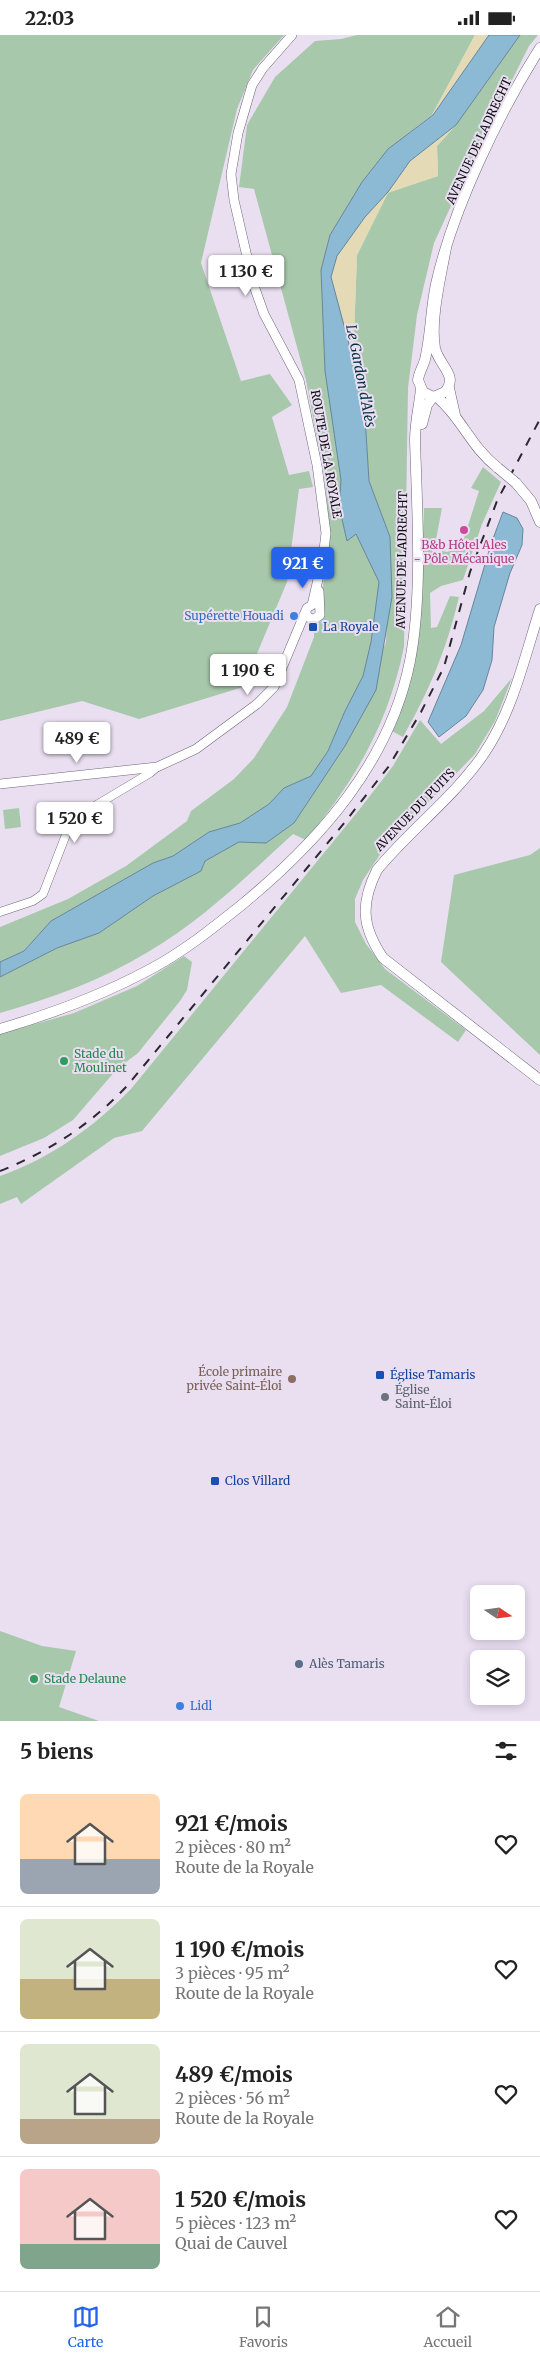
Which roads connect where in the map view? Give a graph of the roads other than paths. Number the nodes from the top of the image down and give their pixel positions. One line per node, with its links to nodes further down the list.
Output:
1 (292, 35): 14 (main road, ROUTE DE LA ROYALE)
2 (540, 48): 3 (main road, AVENUE DE LADRECHT)
3 (446, 248): 4 (main road, AVENUE DE LADRECHT); 5 (main road, AVENUE DE LADRECHT)
4 (444, 367): 5 (main road); 6 (main road)
5 (421, 371): 7 (main road)
6 (448, 388): 8 (main road); 9 (main road)
7 (420, 389): 8 (main road); 10 (main road, AVENUE DE LADRECHT)
8 (435, 397): 9 (main road); 10 (main road, AVENUE DE LADRECHT)
9 (455, 415): 11 (main road, bridge)
10 (417, 457): 17 (main road, AVENUE DE LADRECHT)
11 (538, 514): 12 (main road)
12 (540, 522)
13 (540, 609): 18 (main road, AVENUE DU PUITS)
14 (157, 767): 15 (main road, ROUTE DE LA ROYALE); 16 (street)
15 (0, 784)
16 (0, 912)
17 (0, 1029)
18 (540, 1080)

